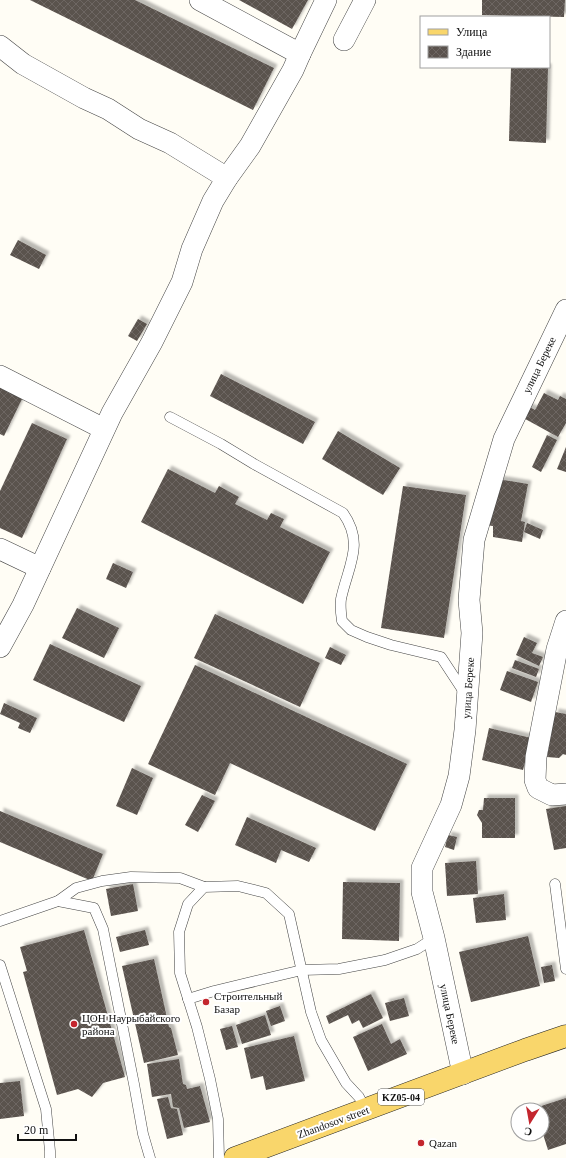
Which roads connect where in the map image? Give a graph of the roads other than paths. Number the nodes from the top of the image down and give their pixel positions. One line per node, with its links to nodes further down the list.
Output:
1 (200, 0): 6 (street)
2 (326, 0): 6 (street)
3 (365, 0): 4 (street)
4 (344, 40)
5 (0, 46): 7 (street)
6 (300, 54): 7 (street)
7 (227, 178): 11 (street)
8 (566, 310): 16 (street, улица Береке)
9 (0, 376): 11 (street)
10 (170, 418): 16 (lane)
11 (104, 430): 13 (street)
12 (0, 549): 13 (street)
13 (40, 568): 15 (street)
14 (566, 621): 17 (street)
15 (0, 647)
16 (467, 696): 22 (street, улица Береке)
17 (566, 794)
18 (555, 884): 24 (lane)
19 (204, 887): 20 (lane); 25 (lane); 26 (lane)
20 (58, 901): 21 (lane); 31 (lane)
21 (0, 921)
22 (434, 938): 25 (lane); 28 (street, улица Береке)
23 (0, 965): 30 (lane)
24 (566, 969)
25 (302, 970): 26 (lane); 29 (lane)
26 (188, 999): 32 (lane)
27 (566, 1036): 28 (main road, Zhandosov street / KZ05-04)
28 (463, 1074): 29 (main road, Zhandosov street / KZ05-04)
29 (366, 1110): 33 (main road, Zhandosov street / KZ05-04)
30 (50, 1158)
31 (150, 1158)
32 (219, 1158)
33 (235, 1158)

